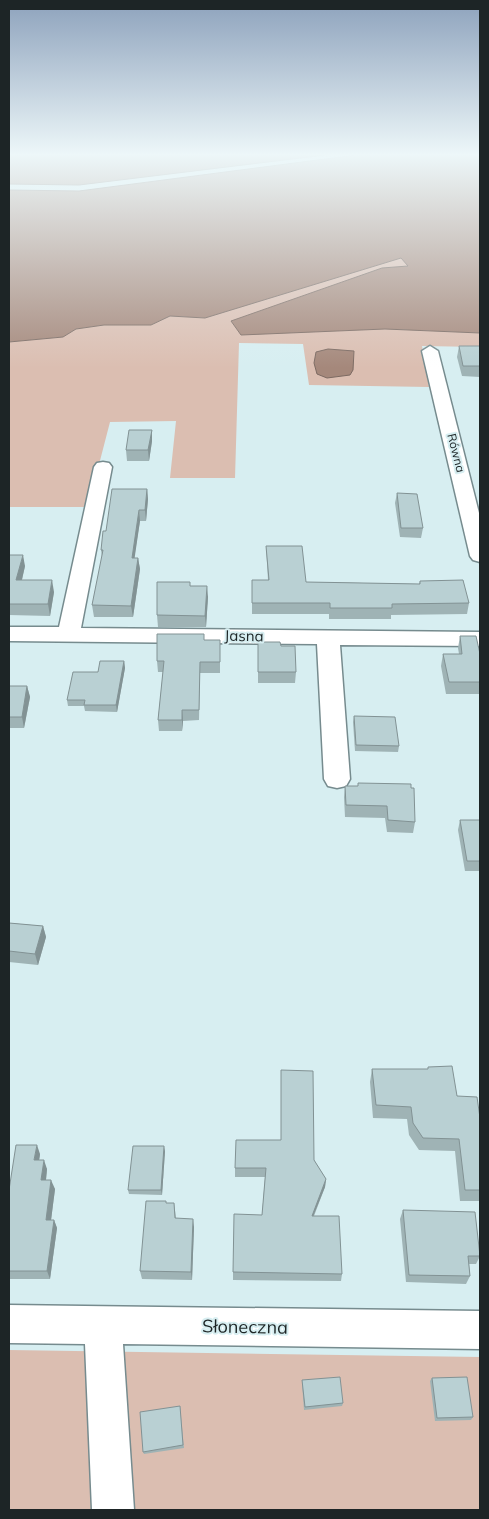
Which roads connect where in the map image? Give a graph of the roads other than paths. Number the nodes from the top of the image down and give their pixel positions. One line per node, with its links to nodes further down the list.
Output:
1 (430, 351): 3 (street, Równa)
2 (103, 467): 6 (street)
3 (473, 491): 4 (street, Równa)
4 (480, 556)
5 (9, 634): 6 (street, Jasna)
6 (68, 634): 7 (street, Jasna)
7 (328, 637): 8 (street, Jasna); 9 (street)
8 (480, 639)
9 (338, 779)
10 (9, 1324): 11 (street, Słoneczna)
11 (106, 1325): 12 (street, Słoneczna); 13 (street)
12 (480, 1330)
13 (113, 1510)

